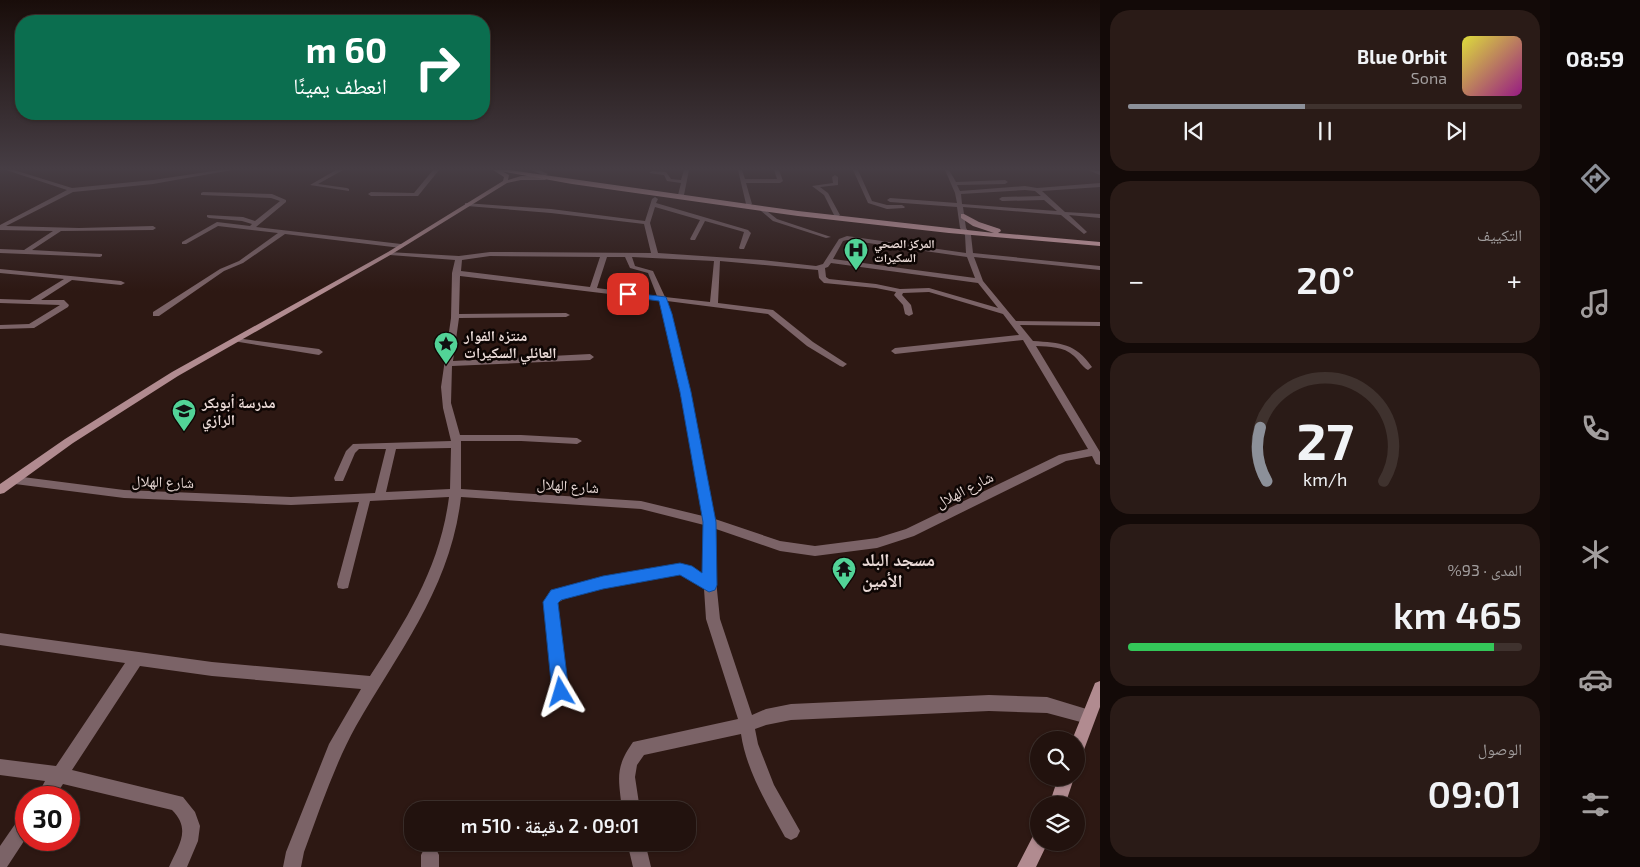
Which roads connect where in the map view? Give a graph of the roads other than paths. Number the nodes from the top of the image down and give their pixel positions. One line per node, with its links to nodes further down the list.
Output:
1 (33, 210): 21 (street)
2 (272, 210): 19 (street)
3 (457, 210): 32 (main road)
4 (545, 210): 18 (street)
5 (651, 210): 18 (street)
6 (677, 210): 17 (street)
7 (763, 210): 27 (street)
8 (769, 210): 20 (main road)
9 (801, 210): 14 (main road)
10 (835, 210): 14 (street)
11 (961, 210): 20 (street)
12 (1042, 210): 13 (street)
13 (1062, 212): 16 (street); 26 (street)
14 (837, 215): 20 (main road)
15 (209, 216): 19 (street)
16 (1100, 216)
17 (704, 218): 28 (street); 33 (street)
18 (646, 223): 41 (street)
19 (254, 225): 25 (street); 30 (street)
20 (965, 226): 24 (main road); 24 (main road); 31 (main road); 38 (street)
21 (0, 228): 23 (street)
22 (153, 228): 23 (street)
23 (59, 230): 35 (street)
24 (997, 231): 29 (main road)
25 (284, 232): 32 (street); 59 (street)
26 (1084, 232)
27 (828, 237)
28 (693, 239)
29 (1100, 239)
30 (184, 243)
31 (1100, 244)
32 (401, 246): 36 (main road)
33 (742, 248)
34 (0, 251): 35 (street)
35 (27, 251): 39 (street)
36 (390, 253): 42 (street); 66 (main road)
37 (628, 255): 40 (street); 41 (street); 54 (street)
38 (970, 255): 44 (street); 46 (street); 50 (street)
39 (100, 256)
40 (604, 256): 42 (street); 52 (street)
41 (655, 256): 43 (street)
42 (458, 258): 48 (street)
43 (717, 260): 45 (street); 57 (street)
44 (830, 261): 45 (street); 50 (street)
45 (822, 267): 53 (street)
46 (1100, 268)
47 (1, 272): 49 (street)
48 (456, 273): 52 (street); 62 (street)
49 (71, 278): 51 (street); 56 (street)
50 (980, 281): 58 (street)
51 (121, 283)
52 (593, 290): 54 (street)
53 (900, 291): 58 (street); 60 (street)
54 (662, 299): 57 (street); 84 (street)
55 (0, 301): 56 (street)
56 (32, 302): 65 (street)
57 (714, 305): 72 (street)
58 (1004, 312): 63 (street)
59 (156, 314)
60 (909, 314)
61 (566, 315): 62 (street)
62 (455, 316): 71 (street)
63 (1014, 323): 64 (street); 67 (street)
64 (1100, 324)
65 (0, 327)
66 (239, 340): 69 (street); 79 (main road)
67 (1027, 340): 68 (street); 73 (street); 77 (street)
68 (895, 351)
69 (319, 352)
70 (590, 357): 71 (street)
71 (450, 364): 74 (street)
72 (843, 364)
73 (1088, 367)
74 (456, 441): 75 (street); 76 (street); 81 (street)
75 (577, 441)
76 (392, 445): 78 (street); 82 (street)
77 (1096, 456): 84 (street, شارع الهلال)
78 (339, 478)
79 (15, 480): 80 (main road); 83 (street, شارع الهلال)
80 (0, 490)
81 (456, 493): 82 (street, شارع الهلال); 84 (street, شارع الهلال); 89 (street)
82 (380, 496): 83 (street, شارع الهلال)
83 (366, 497): 85 (street)
84 (710, 522): 86 (street)
85 (343, 584)
86 (709, 585): 91 (street); 93 (street)
87 (0, 639): 88 (street)
88 (137, 658): 89 (street); 96 (street)
89 (373, 683): 105 (street)
90 (1100, 688): 92 (main road)
91 (561, 692)
92 (1088, 716): 93 (street); 94 (main road)
93 (747, 725): 98 (street); 99 (street)
94 (1083, 731)
95 (0, 767): 96 (street)
96 (60, 775): 97 (street); 104 (street)
97 (52, 786)
98 (630, 801)
99 (790, 831)
100 (15, 839): 103 (street)
101 (638, 851): 106 (street)
102 (1034, 851): 107 (main road)
103 (0, 861)
104 (178, 867)
105 (292, 867)
106 (642, 867)
107 (1026, 867)

